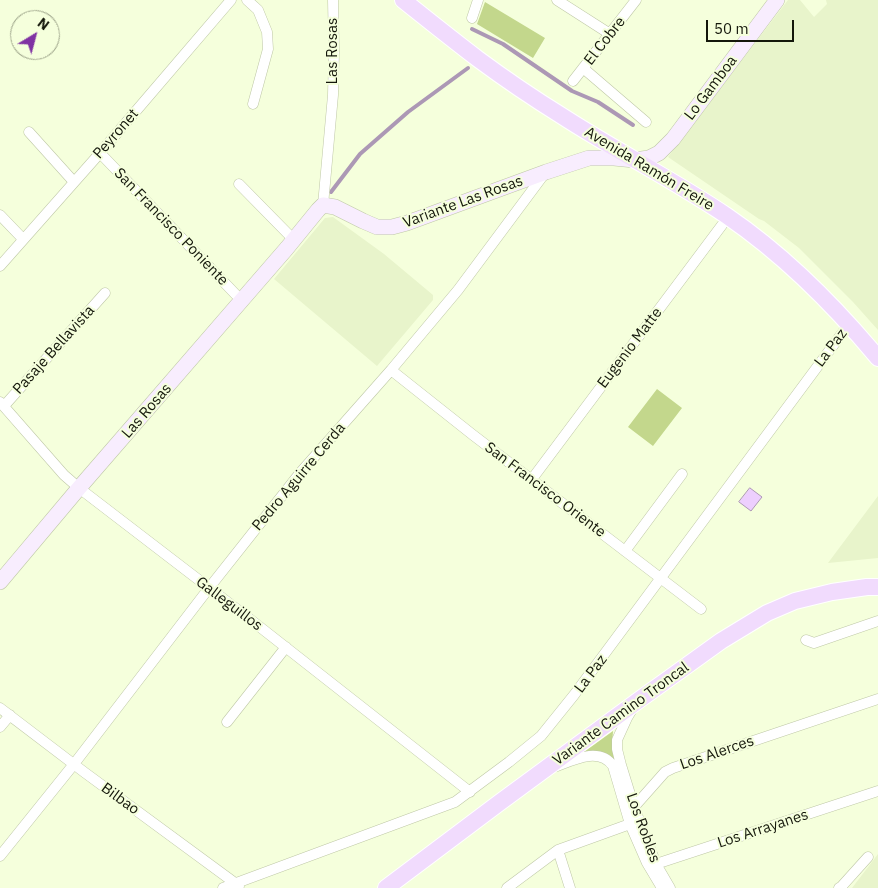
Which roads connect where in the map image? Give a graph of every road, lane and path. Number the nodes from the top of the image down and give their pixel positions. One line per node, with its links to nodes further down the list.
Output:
1 (231, 0): 16 (street, Peyronet)
2 (247, 0): 13 (street)
3 (333, 0): 21 (street, Las Rosas)
4 (403, 0): 17 (main road, Avenida Ramón Freire)
5 (478, 0): 9 (street)
6 (556, 0): 10 (street)
7 (636, 0): 10 (street, El Cobre)
8 (777, 0): 17 (street, Lo Gamboa)
9 (472, 18)
10 (610, 34): 11 (street, El Cobre)
11 (583, 68): 12 (street, El Cobre); 14 (street)
12 (573, 81)
13 (253, 104)
14 (646, 122)
15 (30, 132): 19 (street)
16 (100, 153): 19 (street, Peyronet); 28 (street, San Francisco Poniente)
17 (634, 160): 18 (street); 23 (main road, Avenida Ramón Freire)
18 (546, 172): 21 (street, Variante Las Rosas); 31 (street, Pedro Aguirre Cerda)
19 (74, 182): 24 (street, Peyronet)
20 (239, 184): 25 (street)
21 (323, 205): 25 (street, Las Rosas)
22 (0, 215): 24 (street)
23 (728, 217): 29 (main road, Avenida Ramón Freire); 34 (street, Eugenio Matte)
24 (23, 239): 26 (street, Peyronet)
25 (294, 240): 28 (street, Las Rosas)
26 (0, 266)
27 (105, 293): 32 (street, Pasaje Bellavista)
28 (242, 301): 35 (street, Las Rosas)
29 (850, 324): 30 (main road, Avenida Ramón Freire); 37 (street, La Paz)
30 (878, 358)
31 (391, 370): 34 (street, San Francisco Oriente); 40 (street, Pedro Aguirre Cerda)
32 (2, 404): 35 (street, Galleguillos)
33 (682, 474): 36 (street)
34 (532, 479): 36 (street, San Francisco Oriente)
35 (79, 488): 38 (street, Las Rosas); 40 (street, Galleguillos)
36 (625, 551): 37 (street, San Francisco Oriente)
37 (662, 578): 41 (street, San Francisco Oriente); 55 (street, La Paz)
38 (0, 582)
39 (878, 587): 46 (main road, Variante Camino Troncal)
40 (209, 588): 44 (street, Galleguillos); 51 (street, Pedro Aguirre Cerda)
41 (700, 609)
42 (878, 621): 43 (street)
43 (806, 640)
44 (286, 647): 49 (street); 55 (street, Galleguillos)
45 (878, 699): 56 (street, Los Alerces)
46 (639, 700): 52 (street, Los Robles); 53 (main road, Variante Camino Troncal)
47 (0, 708): 48 (street, Bilbao)
48 (10, 715): 50 (street); 51 (street, Bilbao)
49 (227, 722)
50 (0, 727)
51 (74, 764): 59 (street, Pedro Aguirre Cerda); 62 (street, Bilbao)
52 (617, 766): 53 (street); 56 (street, Los Robles); 57 (street, Los Robles)
53 (540, 773): 64 (main road, Variante Camino Troncal)
54 (878, 791): 61 (street, Los Arrayanes)
55 (470, 792): 62 (street, La Paz)
56 (634, 807): 57 (street, Los Alerces); 61 (street, Los Robles)
57 (630, 824): 58 (street); 61 (street, Los Robles)
58 (558, 850): 65 (street); 66 (street)
59 (0, 856)
60 (868, 857): 69 (street)
61 (652, 863): 67 (street, Los Robles); 68 (street, Los Robles)
62 (239, 886): 63 (street, La Paz)
63 (223, 888)
64 (386, 888)
65 (507, 888)
66 (570, 888)
67 (662, 888)
68 (670, 888)
69 (839, 888)

